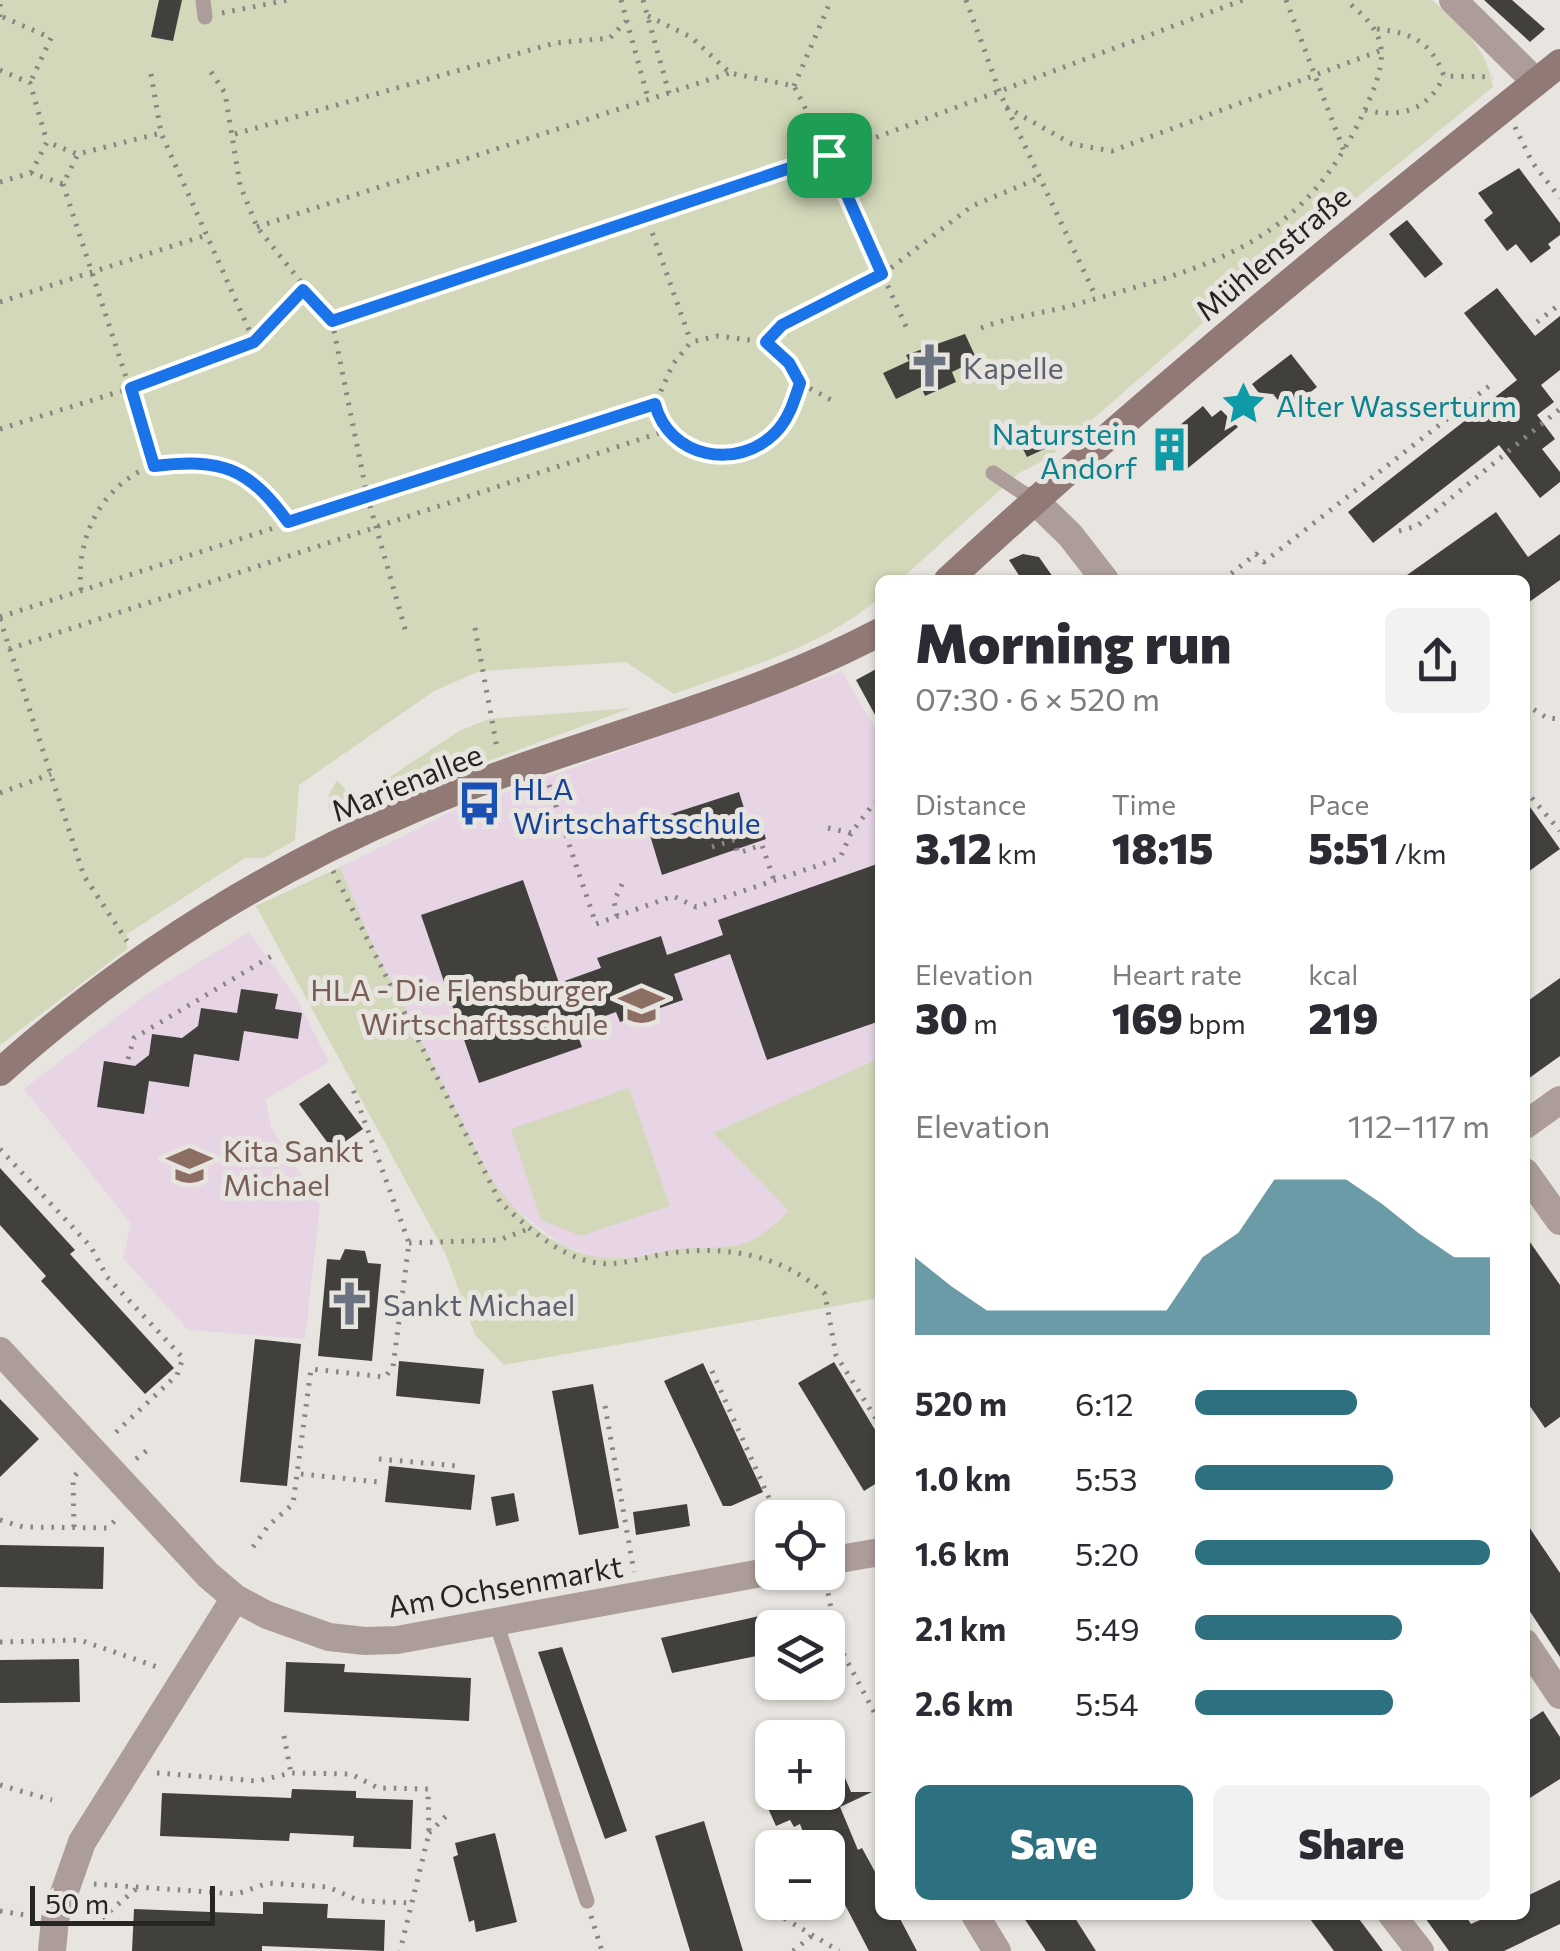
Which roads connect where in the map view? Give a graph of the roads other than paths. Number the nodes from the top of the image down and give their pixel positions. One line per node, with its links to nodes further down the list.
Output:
1 (1453, 0): 3 (street)
2 (1560, 63): 3 (main road, Mühlenstraße)
3 (1536, 82): 5 (main road, Mühlenstraße)
4 (994, 473): 5 (lane)
5 (1034, 500): 6 (main road); 7 (street)
6 (953, 575)
7 (1101, 575)
8 (875, 635): 9 (main road, Marienallee)
9 (0, 1072)
10 (1560, 1100): 11 (street)
11 (1530, 1121)
12 (1530, 1179): 13 (street)
13 (1560, 1220)
14 (0, 1351): 18 (street, Am Ochsenmarkt)
15 (875, 1553): 16 (street)
16 (845, 1558)
17 (755, 1574): 19 (street, Am Ochsenmarkt)
18 (235, 1598): 19 (street, Am Ochsenmarkt); 25 (street)
19 (496, 1622): 22 (lane)
20 (1530, 1650): 21 (street)
21 (1560, 1695)
22 (587, 1901)
23 (979, 1920): 26 (street)
24 (1396, 1920): 27 (street)
25 (52, 1951)
26 (997, 1951)
27 (1420, 1951)

